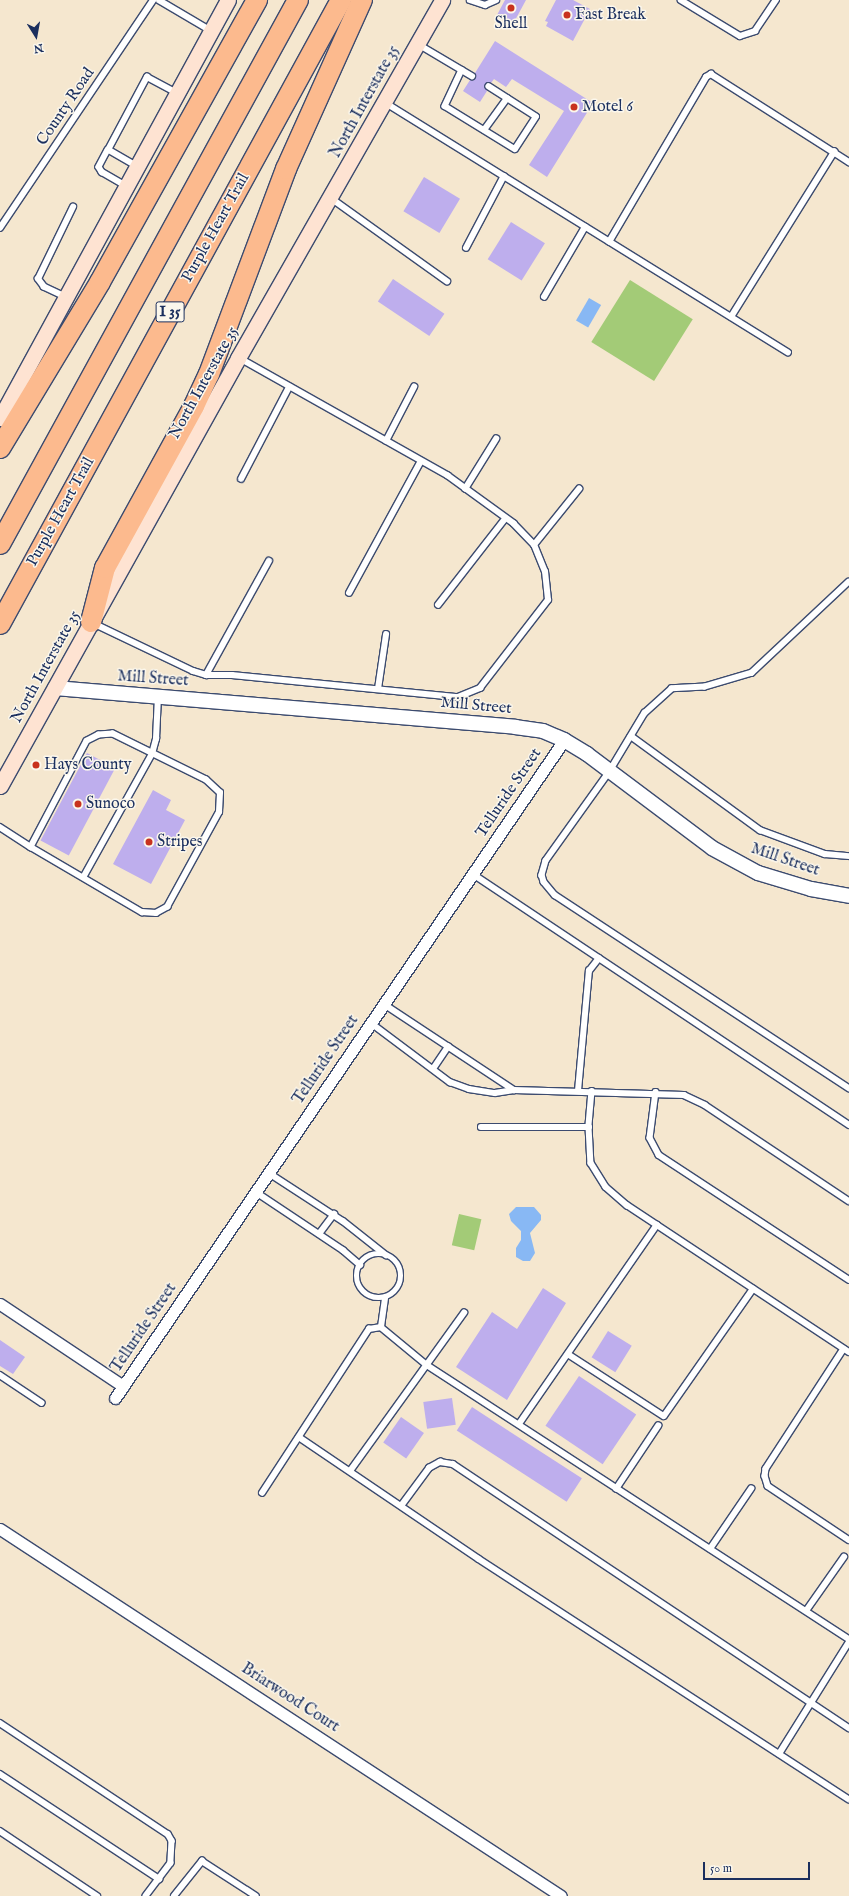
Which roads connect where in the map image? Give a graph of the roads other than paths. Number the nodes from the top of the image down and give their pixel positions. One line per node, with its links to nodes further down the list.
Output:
1 (153, 0): 31 (lane, County Road)
2 (159, 0): 13 (lane)
3 (228, 0): 13 (main road)
4 (257, 0): 45 (highway)
5 (298, 0): 51 (highway, I 35)
6 (341, 0): 58 (highway, Purple Heart Trail / I 35)
7 (362, 0): 57 (highway)
8 (442, 0): 14 (main road, North Interstate 35)
9 (470, 0): 10 (lane)
10 (496, 0)
11 (681, 0): 12 (lane)
12 (776, 0)
13 (212, 31): 18 (main road)
14 (418, 44): 15 (lane); 20 (main road, North Interstate 35)
15 (462, 70): 16 (lane); 21 (lane)
16 (472, 76)
17 (489, 87): 19 (lane)
18 (177, 93): 22 (lane); 25 (main road)
19 (507, 98): 21 (lane); 21 (lane)
20 (386, 103): 26 (lane); 28 (main road, North Interstate 35)
21 (484, 130)
22 (108, 150): 25 (lane); 27 (lane)
23 (834, 152): 24 (lane); 32 (lane); 37 (lane)
24 (849, 162)
25 (137, 166): 27 (main road)
26 (504, 176): 30 (lane); 33 (lane)
27 (126, 186): 36 (main road)
28 (331, 197): 34 (lane); 39 (main road, North Interstate 35)
29 (73, 207): 36 (lane)
30 (585, 227): 32 (lane); 35 (lane)
31 (0, 228)
32 (609, 242): 37 (lane)
33 (466, 248)
34 (447, 281)
35 (544, 297)
36 (65, 298): 42 (main road)
37 (731, 317): 38 (lane)
38 (788, 352)
39 (238, 358): 40 (lane); 57 (main road, North Interstate 35)
40 (289, 387): 44 (lane); 47 (lane)
41 (414, 387): 44 (lane)
42 (0, 418)
43 (496, 439): 48 (lane)
44 (386, 441): 46 (lane)
45 (0, 448)
46 (421, 461): 48 (lane); 55 (lane)
47 (242, 479)
48 (465, 489): 50 (lane)
49 (578, 489): 52 (lane)
50 (505, 519): 52 (lane); 56 (lane)
51 (0, 544)
52 (534, 546): 62 (lane)
53 (269, 561): 60 (lane)
54 (849, 582): 64 (lane)
55 (349, 593)
56 (438, 605)
57 (91, 622): 60 (lane); 61 (main road, North Interstate 35)
58 (0, 624)
59 (386, 635): 62 (lane)
60 (206, 675): 62 (lane)
61 (55, 688): 63 (street, Mill Street); 68 (main road, North Interstate 35)
62 (378, 690)
63 (159, 696): 65 (street, Mill Street); 66 (lane)
64 (631, 736): 67 (lane); 71 (lane)
65 (564, 740): 67 (street, Mill Street); 72 (street, Telluride Street)
66 (152, 754): 70 (lane); 73 (lane); 73 (lane)
67 (609, 773): 74 (street, Mill Street); 80 (lane)
68 (0, 786)
69 (0, 827): 70 (lane)
70 (31, 847): 73 (lane)
71 (849, 856)
72 (473, 874): 75 (lane); 76 (street, Telluride Street)
73 (84, 876)
74 (849, 896)
75 (599, 958): 82 (lane); 85 (lane)
76 (384, 1004): 77 (street, Telluride Street); 78 (lane)
77 (371, 1023): 79 (lane); 88 (street, Telluride Street)
78 (448, 1047): 79 (lane); 81 (lane)
79 (433, 1070): 81 (lane)
80 (849, 1088)
81 (514, 1090): 82 (lane)
82 (578, 1091): 83 (lane)
83 (592, 1091): 84 (lane); 87 (lane)
84 (656, 1092): 90 (lane); 96 (lane)
85 (849, 1126)
86 (481, 1127): 87 (lane)
87 (589, 1127): 92 (lane)
88 (269, 1173): 89 (street, Telluride Street); 91 (lane)
89 (256, 1192): 93 (lane); 106 (street, Telluride Street)
90 (849, 1201)
91 (334, 1214): 93 (lane); 94 (lane)
92 (657, 1225): 97 (lane); 103 (lane)
93 (319, 1234): 95 (lane)
94 (386, 1255): 95 (lane); 98 (lane)
95 (360, 1265): 98 (lane)
96 (849, 1280)
97 (753, 1289): 102 (lane); 103 (lane)
98 (385, 1298): 101 (lane)
99 (0, 1304): 106 (street)
100 (464, 1313): 104 (lane)
101 (380, 1327): 104 (lane); 111 (lane)
102 (847, 1350): 118 (lane)
103 (568, 1354): 109 (lane)
104 (426, 1365): 109 (lane); 112 (lane)
105 (0, 1375): 108 (lane)
106 (123, 1386): 107 (street, Telluride Street)
107 (115, 1398)
108 (42, 1403)
109 (519, 1424): 113 (lane)
110 (658, 1426): 113 (lane)
111 (299, 1437): 112 (lane); 115 (lane)
112 (350, 1471): 116 (lane)
113 (616, 1489): 119 (lane)
114 (751, 1489): 119 (lane)
115 (262, 1493)
116 (402, 1506): 123 (lane); 126 (lane)
117 (0, 1529): 135 (street, Briarwood Court)
118 (849, 1540)
119 (710, 1549): 121 (lane)
120 (844, 1556): 121 (lane)
121 (806, 1611): 122 (lane)
122 (849, 1641): 123 (lane)
123 (810, 1703): 125 (lane); 126 (lane)
124 (0, 1723): 130 (lane)
125 (849, 1728)
126 (779, 1754): 128 (lane)
127 (0, 1774): 130 (lane)
128 (849, 1799)
129 (0, 1831): 131 (lane)
130 (159, 1879): 132 (lane)
131 (97, 1896)
132 (146, 1896)
133 (174, 1896): 134 (lane)
134 (256, 1896)
135 (561, 1896)

